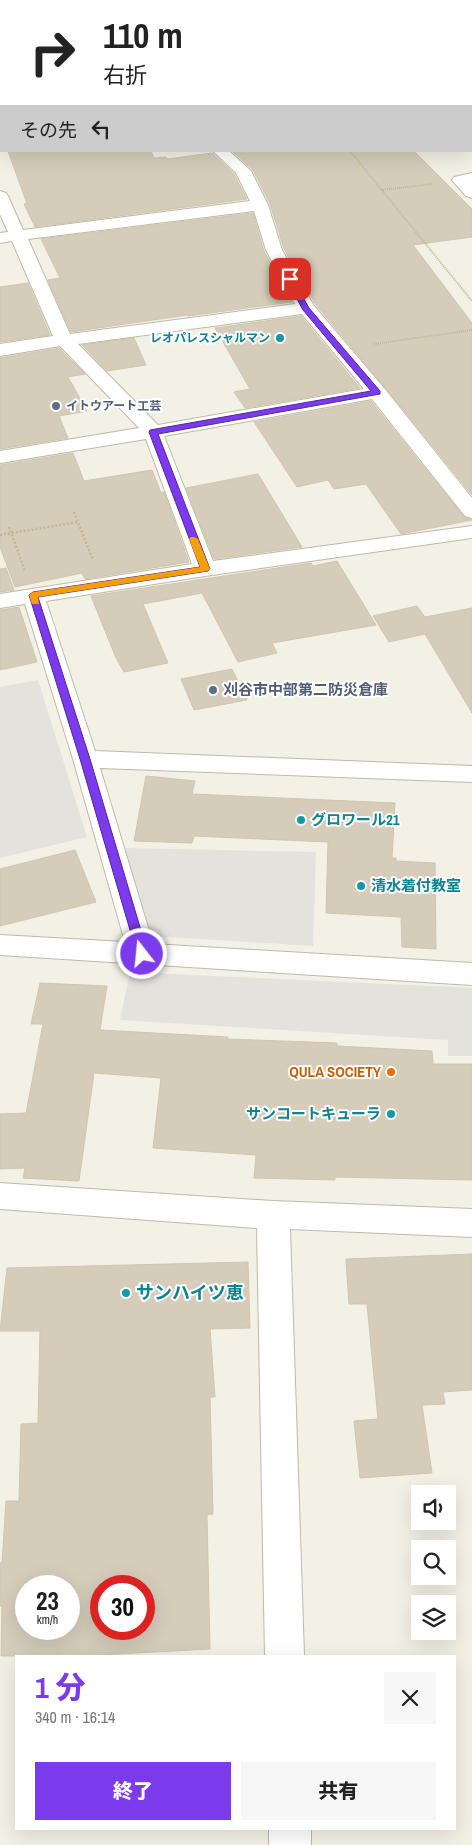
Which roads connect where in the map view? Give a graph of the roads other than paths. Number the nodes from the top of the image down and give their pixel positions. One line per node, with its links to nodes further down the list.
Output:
1 (221, 152): 5 (street)
2 (466, 179): 3 (street)
3 (472, 193)
4 (0, 196): 6 (street)
5 (260, 205): 6 (street); 7 (street)
6 (8, 237): 8 (street)
7 (306, 308): 8 (street); 10 (street)
8 (64, 340): 9 (street); 11 (street)
9 (0, 350)
10 (377, 392): 11 (street); 13 (street)
11 (153, 432): 12 (street); 15 (street)
12 (0, 457)
13 (472, 512)
14 (472, 532): 15 (street)
15 (205, 569): 16 (street)
16 (33, 595): 17 (street); 18 (street)
17 (0, 601)
18 (85, 759): 19 (street); 21 (street)
19 (472, 774)
20 (0, 945): 21 (street)
21 (142, 954): 22 (street)
22 (472, 974)
23 (0, 1196): 24 (street)
24 (273, 1215): 25 (street); 26 (street)
25 (472, 1224)
26 (285, 1655)
27 (290, 1830): 28 (street)
28 (290, 1845)

